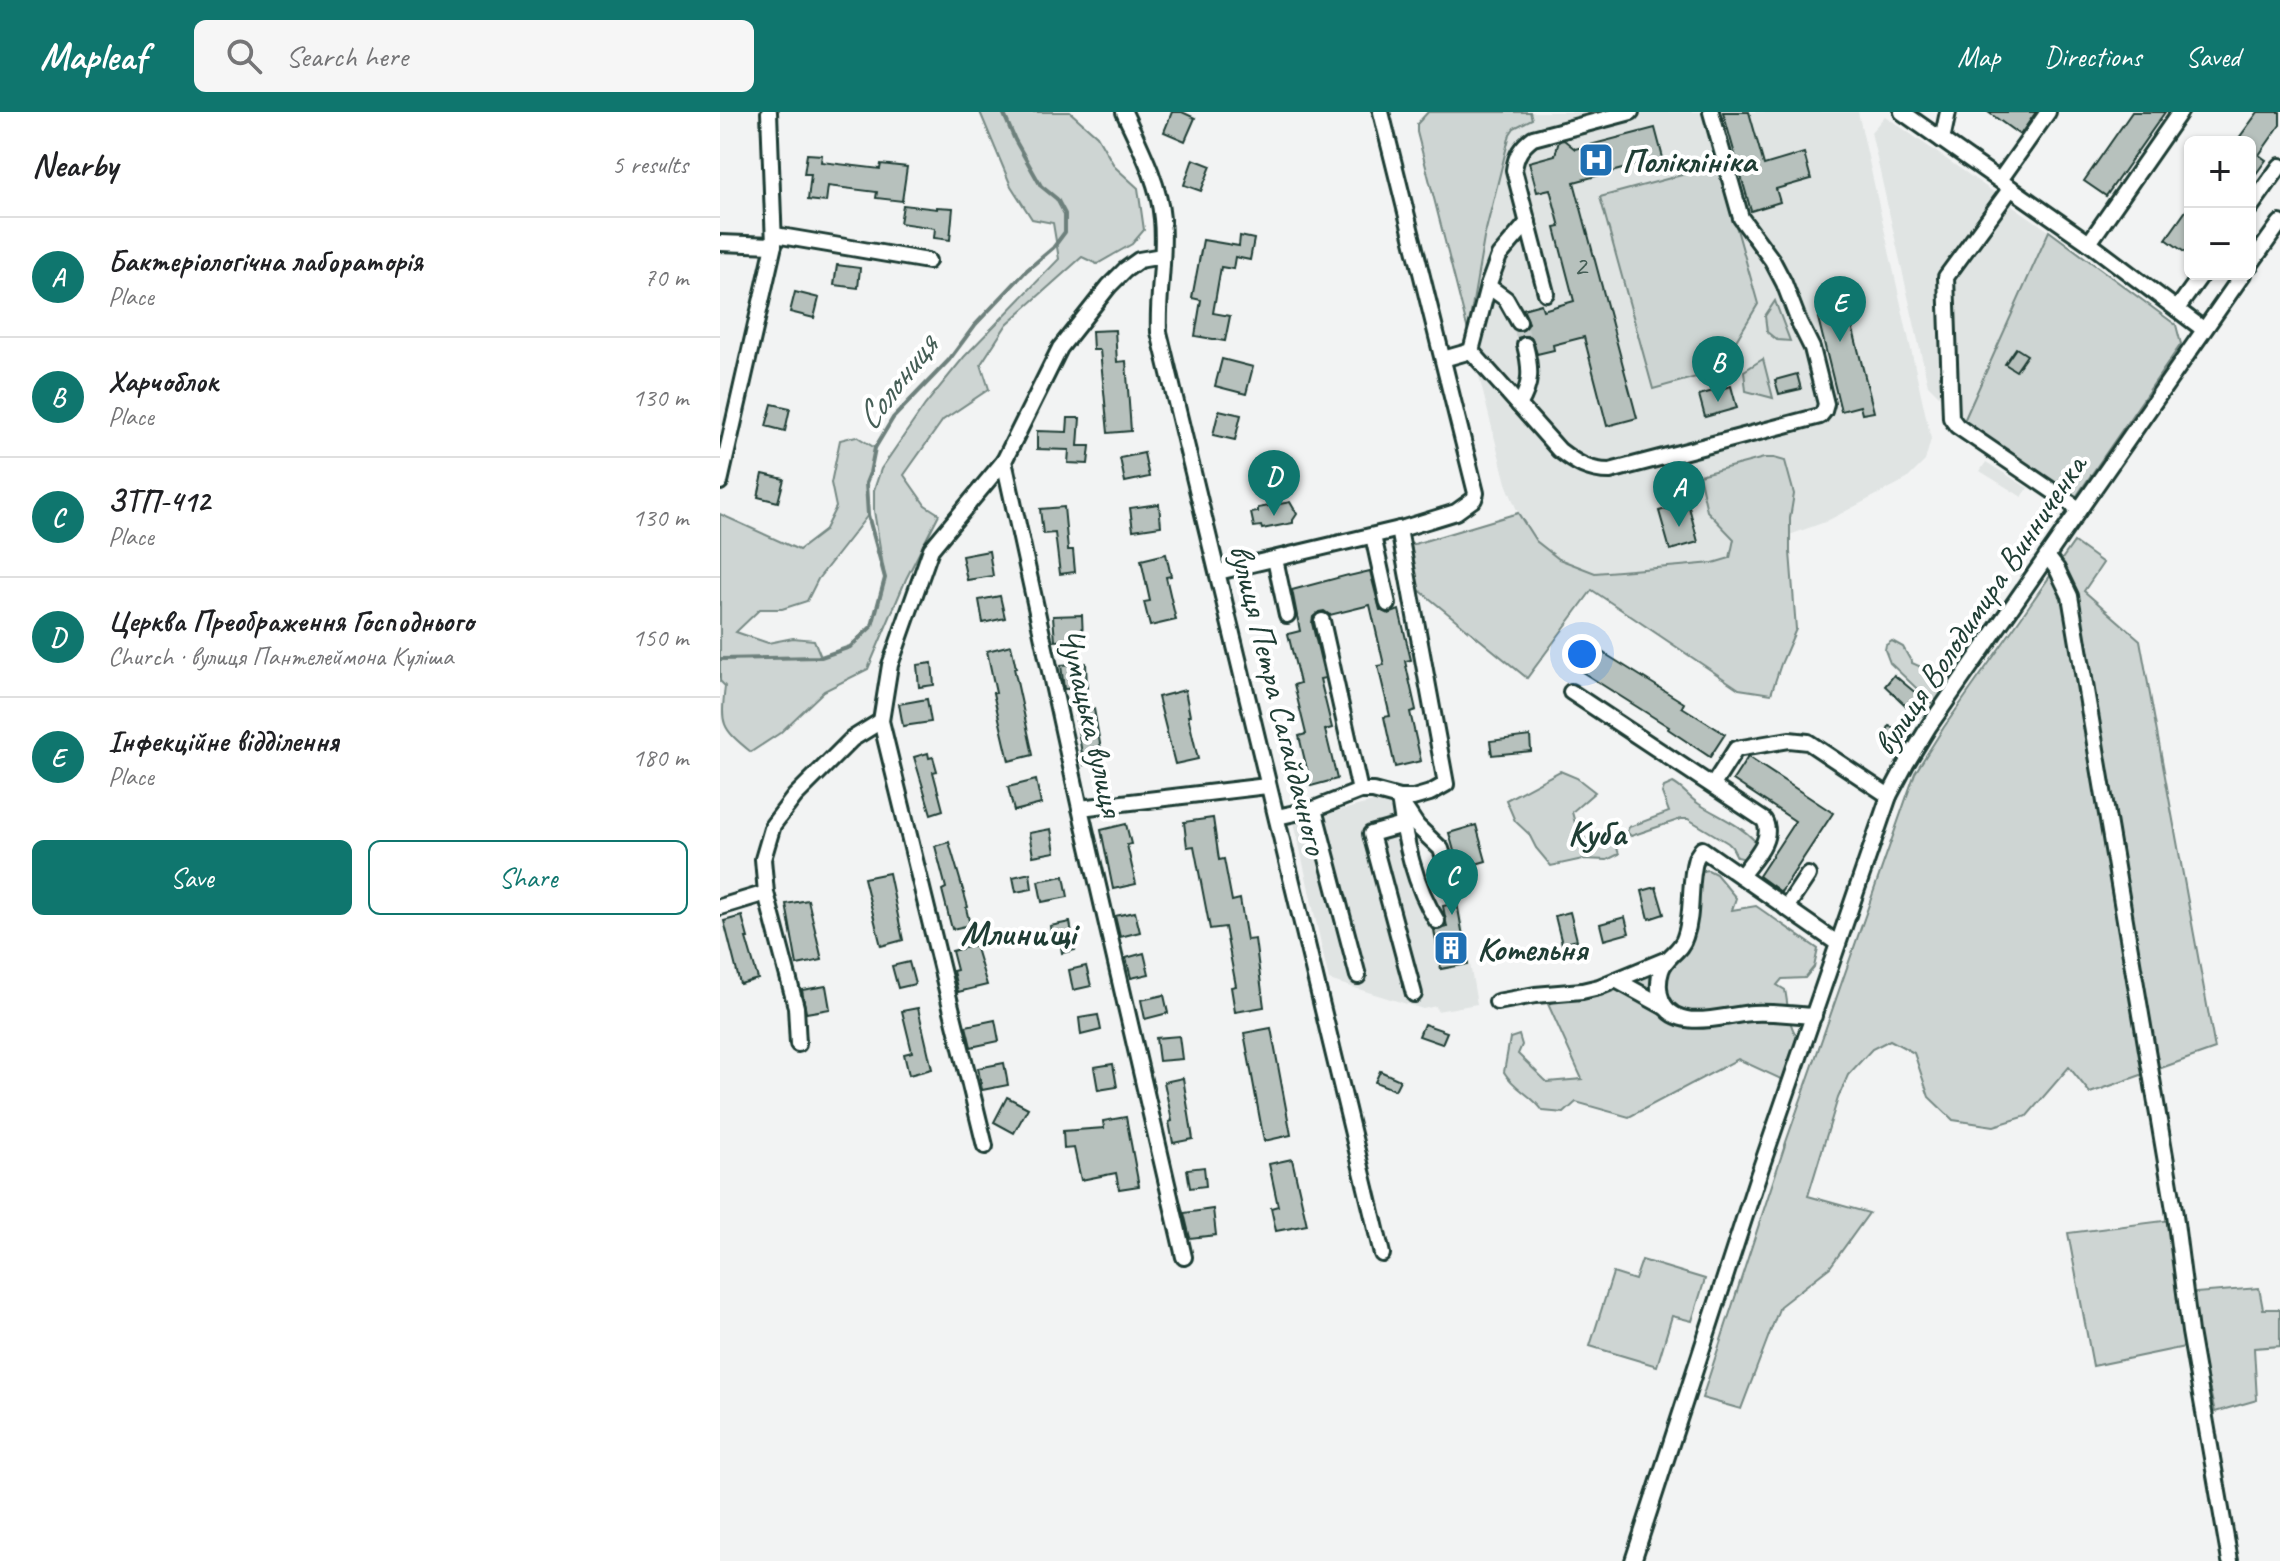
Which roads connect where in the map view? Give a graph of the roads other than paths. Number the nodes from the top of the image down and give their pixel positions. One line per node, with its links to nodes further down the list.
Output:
1 (769, 112): 16 (street)
2 (1124, 112): 19 (street, вулиця Петра Сагайдачного)
3 (1381, 112): 31 (street)
4 (1631, 112): 14 (street)
5 (1711, 112): 32 (street)
6 (1902, 112): 10 (street)
7 (1948, 112): 10 (street)
8 (2048, 112): 12 (street)
9 (2180, 112): 18 (street)
10 (1942, 140): 12 (street)
11 (2280, 166): 13 (street)
12 (2006, 184): 18 (street); 35 (street)
13 (2256, 200)
14 (1528, 222): 24 (street); 25 (street)
15 (2280, 223): 20 (street)
16 (774, 240): 17 (street); 21 (street); 34 (street)
17 (720, 243)
18 (2089, 243): 26 (street)
19 (1162, 256): 33 (street); 40 (street, вулиця Петра Сагайдачного)
20 (2256, 257)
21 (928, 261)
22 (2198, 280): 26 (street)
23 (2239, 280): 28 (street, вулиця Володимира Винниченка)
24 (1488, 286): 27 (street); 30 (street)
25 (1546, 293)
26 (2177, 309): 28 (street)
27 (1519, 322)
28 (2203, 329): 35 (street, вулиця Володимира Винниченка)
29 (1525, 345): 32 (street)
30 (1471, 351): 31 (street); 32 (street)
31 (1443, 359): 36 (street)
32 (1519, 405)
33 (1004, 461): 45 (street); 51 (street, Чумацька вулиця)
34 (720, 482)
35 (2079, 509): 38 (street, вулиця Володимира Винниченка)
36 (1399, 529): 37 (street); 50 (street)
37 (1373, 536): 39 (street); 41 (street)
38 (2047, 556): 49 (street, вулиця Володимира Винниченка); 75 (street)
39 (1275, 559): 40 (street); 42 (street)
40 (1218, 572): 47 (street, вулиця Петра Сагайдачного)
41 (1388, 604)
42 (1287, 615)
43 (1322, 621): 48 (street)
44 (1571, 692): 46 (street)
45 (881, 721): 58 (street); 71 (street)
46 (1713, 785): 49 (street); 57 (street)
47 (1267, 786): 51 (street); 53 (street, вулиця Петра Сагайдачного)
48 (1360, 791): 50 (street); 52 (street)
49 (1889, 796): 62 (street, вулиця Володимира Винниченка)
50 (1399, 798): 54 (street); 55 (street)
51 (1080, 808): 73 (street, Чумацька вулиця)
52 (1314, 809): 53 (street); 64 (street)
53 (1277, 817): 72 (street, вулиця Петра Сагайдачного)
54 (1403, 825): 61 (street); 66 (street)
55 (1449, 874)
56 (1808, 875): 60 (street)
57 (1741, 876): 60 (street); 63 (street)
58 (766, 893): 59 (street); 70 (street)
59 (720, 907)
60 (1786, 908): 62 (street)
61 (1437, 921)
62 (1837, 943): 69 (street, вулиця Володимира Винниченка)
63 (1665, 960): 65 (street); 68 (street)
64 (1358, 976)
65 (1616, 980): 67 (street); 68 (street)
66 (1414, 994)
67 (1497, 1002)
68 (1665, 1007): 69 (street)
69 (1814, 1016): 74 (street, вулиця Володимира Винниченка)
70 (798, 1044)
71 (985, 1146)
72 (1382, 1254)
73 (1184, 1257)
74 (1633, 1561)
75 (2230, 1561)

